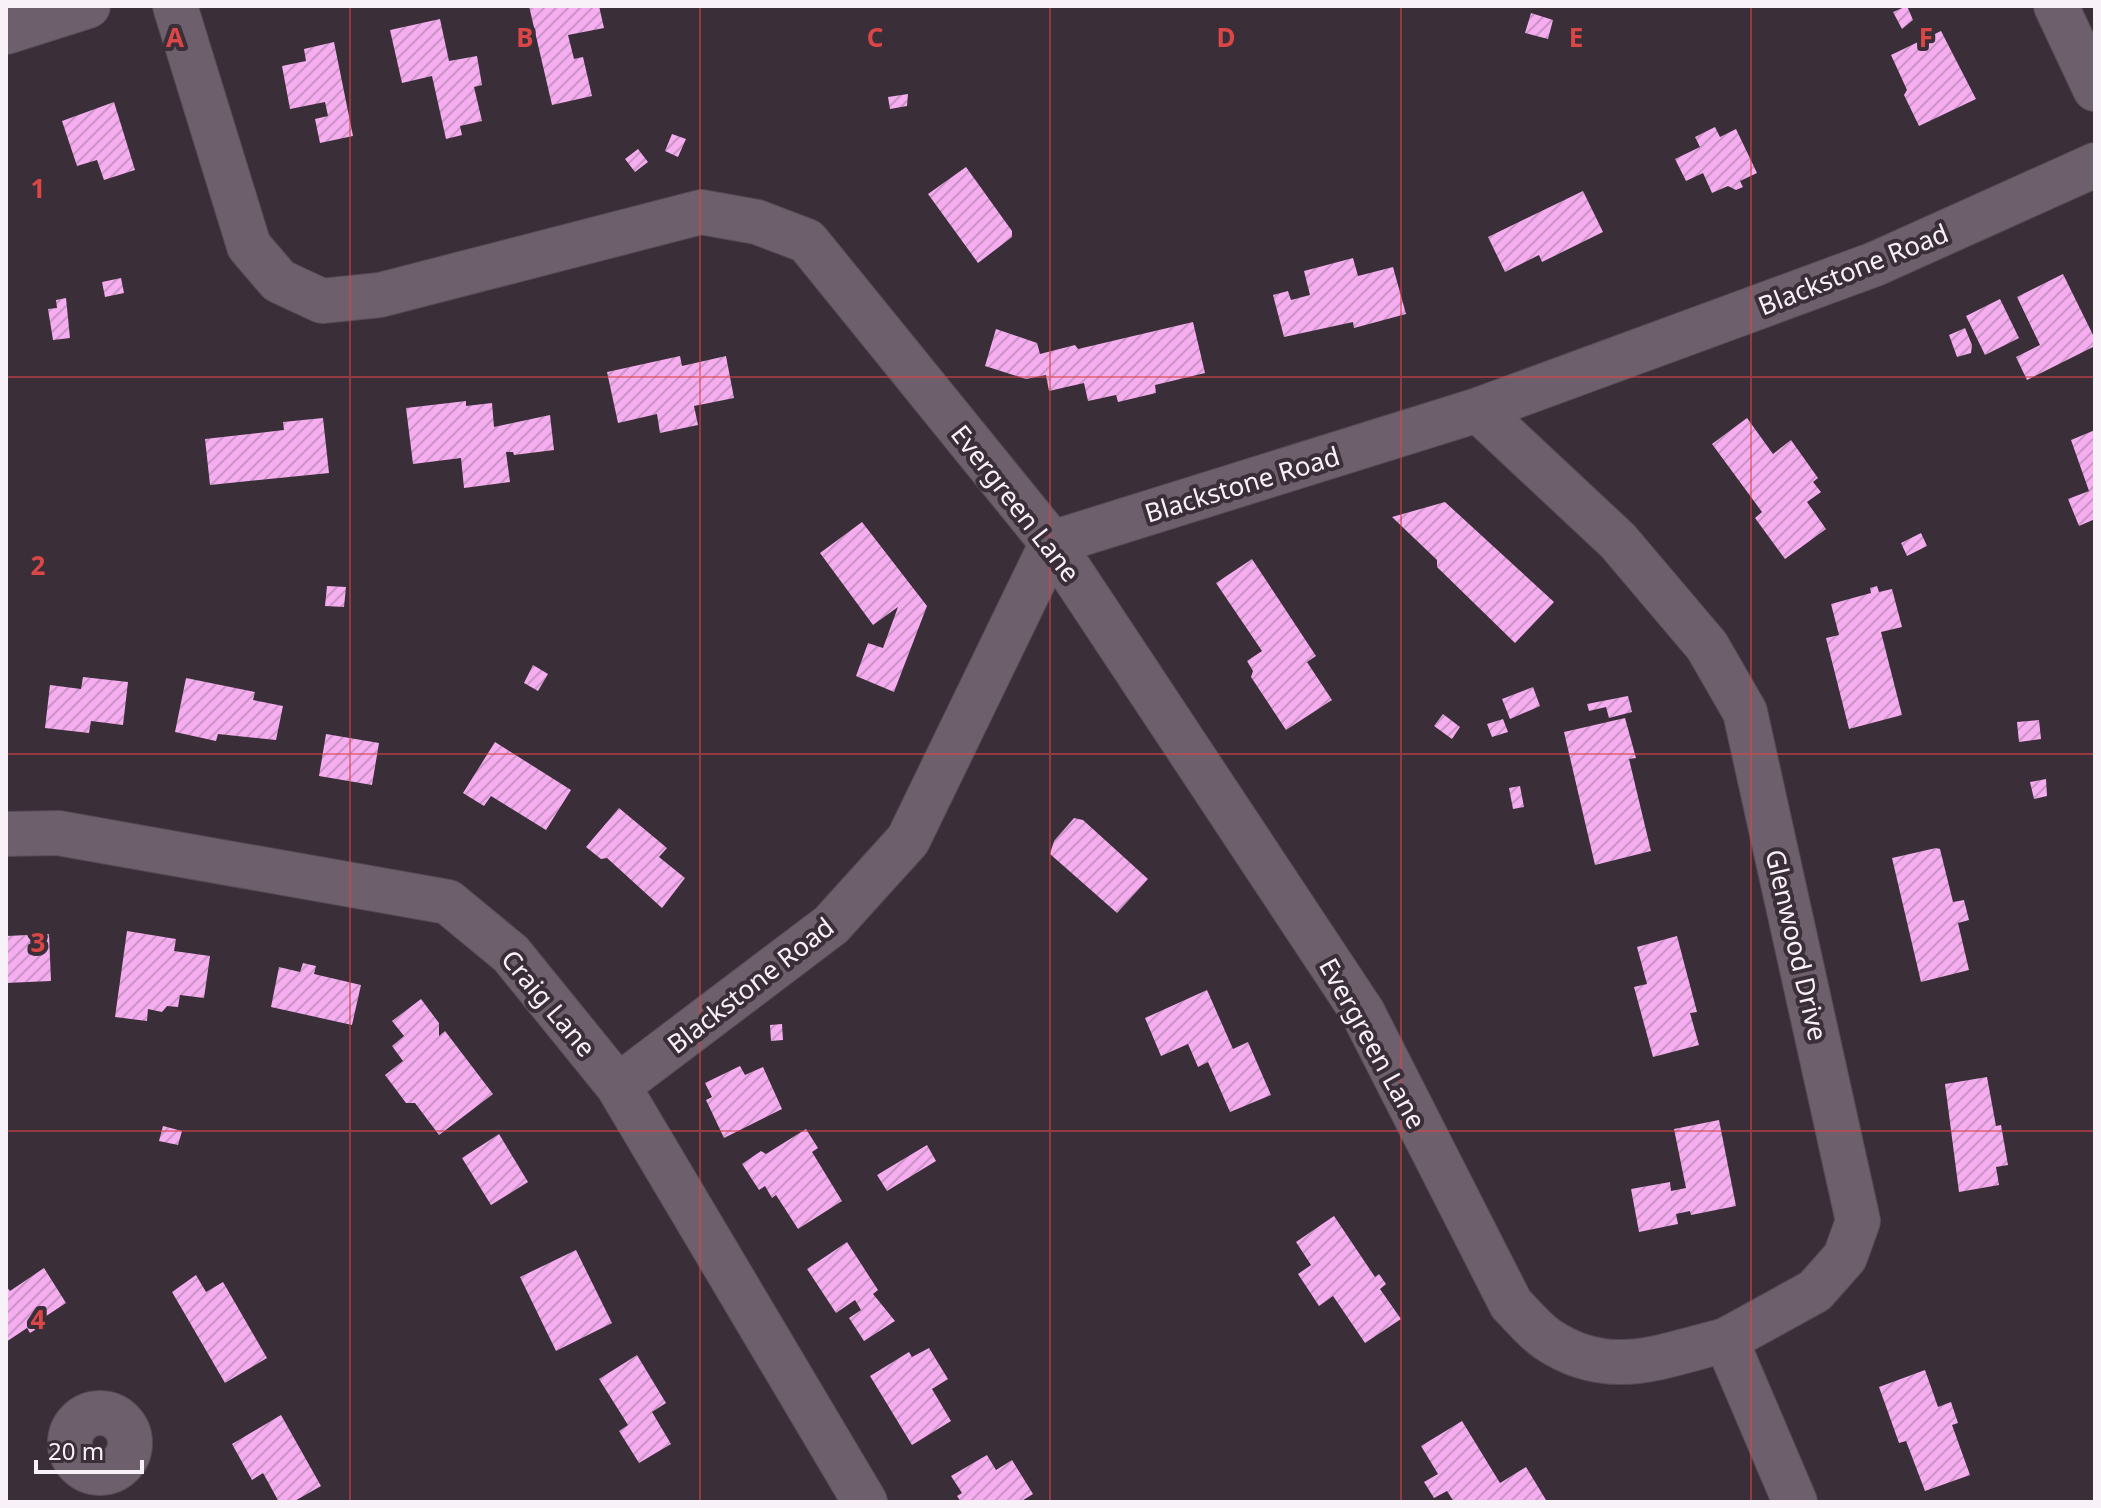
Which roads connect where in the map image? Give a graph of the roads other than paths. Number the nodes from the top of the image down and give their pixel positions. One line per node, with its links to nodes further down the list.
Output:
1 (175, 6): 8 (street, Evergreen Lane)
2 (2056, 6): 5 (street)
3 (84, 7): 4 (street)
4 (6, 32)
5 (2095, 89)
6 (2095, 165): 7 (street, Blackstone Road)
7 (1478, 410): 8 (street, Blackstone Road); 11 (street, Glenwood Drive)
8 (1052, 543): 10 (street, Blackstone Road); 11 (street, Evergreen Lane)
9 (6, 834): 10 (street, Craig Lane)
10 (618, 1086): 12 (street, Craig Lane)
11 (1726, 1340): 13 (street)
12 (865, 1502)
13 (1795, 1502)

